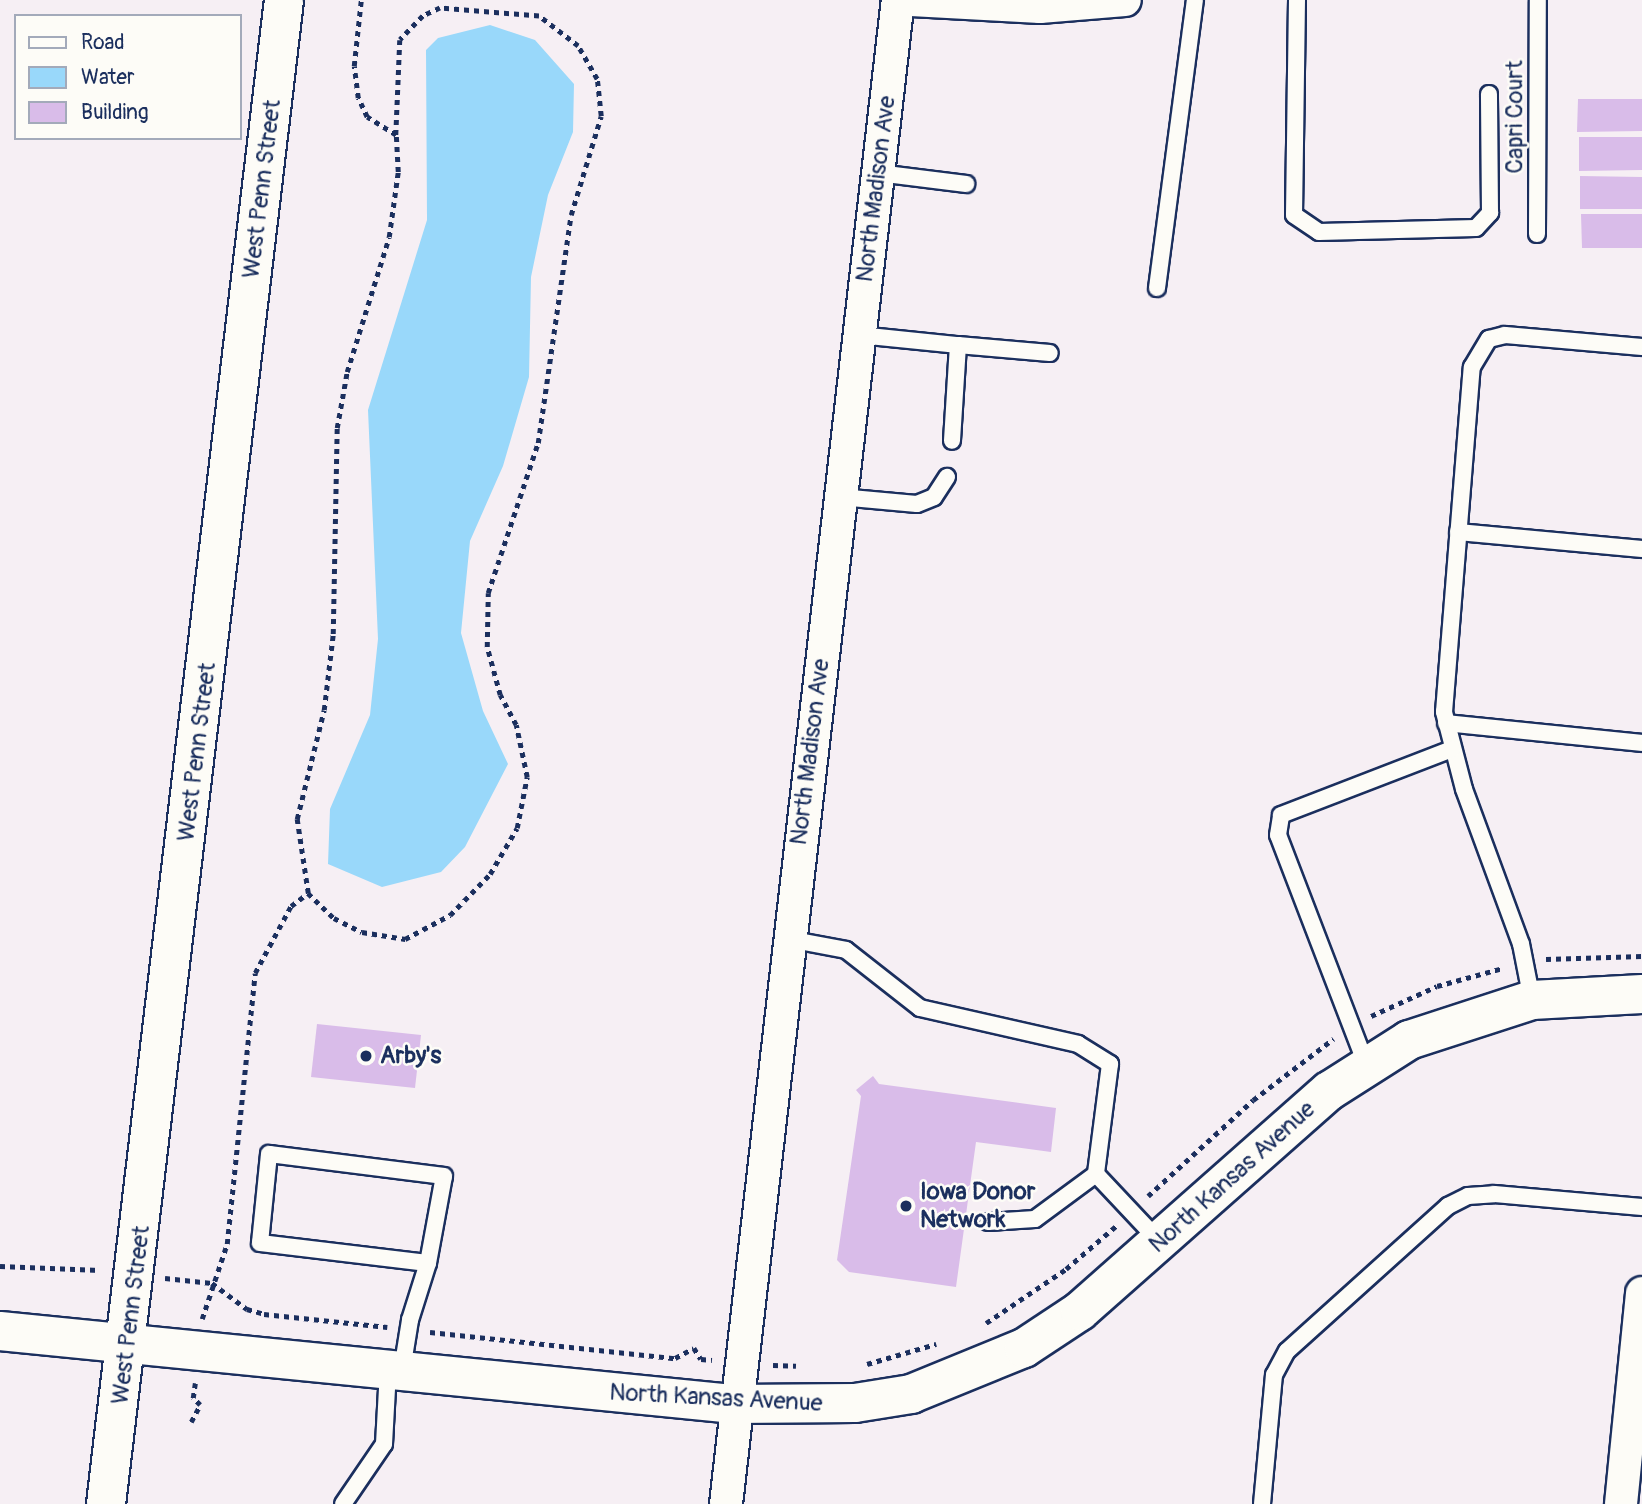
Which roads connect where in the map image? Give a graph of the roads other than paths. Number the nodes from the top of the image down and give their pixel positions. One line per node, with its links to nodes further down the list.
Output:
1 (284, 0): 37 (street, West Penn Street)
2 (898, 0): 10 (street, North Madison Ave)
3 (911, 0): 8 (street)
4 (1125, 0): 8 (street)
5 (1195, 0): 13 (lane)
6 (1297, 0): 9 (lane)
7 (1538, 0): 12 (lane, Capri Court)
8 (1010, 3)
9 (1489, 94)
10 (878, 173): 11 (lane); 14 (street, North Madison Ave)
11 (966, 184)
12 (1536, 234)
13 (1157, 288)
14 (859, 335): 15 (lane); 20 (street, North Madison Ave)
15 (958, 345): 17 (lane); 18 (lane)
16 (1642, 347): 21 (lane)
17 (1050, 353)
18 (952, 441)
19 (947, 477): 20 (lane)
20 (839, 497): 26 (street, North Madison Ave)
21 (1458, 532): 22 (lane); 23 (lane)
22 (1642, 549)
23 (1446, 723): 24 (lane); 25 (lane)
24 (1642, 743)
25 (1452, 749): 28 (lane); 29 (lane)
26 (788, 939): 30 (lane); 39 (street, North Madison Ave)
27 (1642, 994): 28 (street, North Kansas Avenue)
28 (1532, 1000): 29 (street, North Kansas Avenue)
29 (1366, 1064): 33 (street, North Kansas Avenue)
30 (1096, 1174): 32 (lane); 33 (lane)
31 (1642, 1207): 44 (lane)
32 (988, 1222)
33 (1159, 1241): 39 (street, North Kansas Avenue)
34 (428, 1263): 34 (lane); 38 (lane)
35 (1642, 1293): 40 (street)
36 (0, 1331): 37 (street, North Kansas Avenue)
37 (128, 1346): 38 (street, North Kansas Avenue); 41 (street, West Penn Street)
38 (395, 1372): 39 (street, North Kansas Avenue); 42 (lane)
39 (734, 1404): 43 (street, North Madison Ave)
40 (1634, 1447): 45 (street)
41 (106, 1504)
42 (342, 1504)
43 (726, 1504)
44 (1262, 1504)
45 (1621, 1504)

